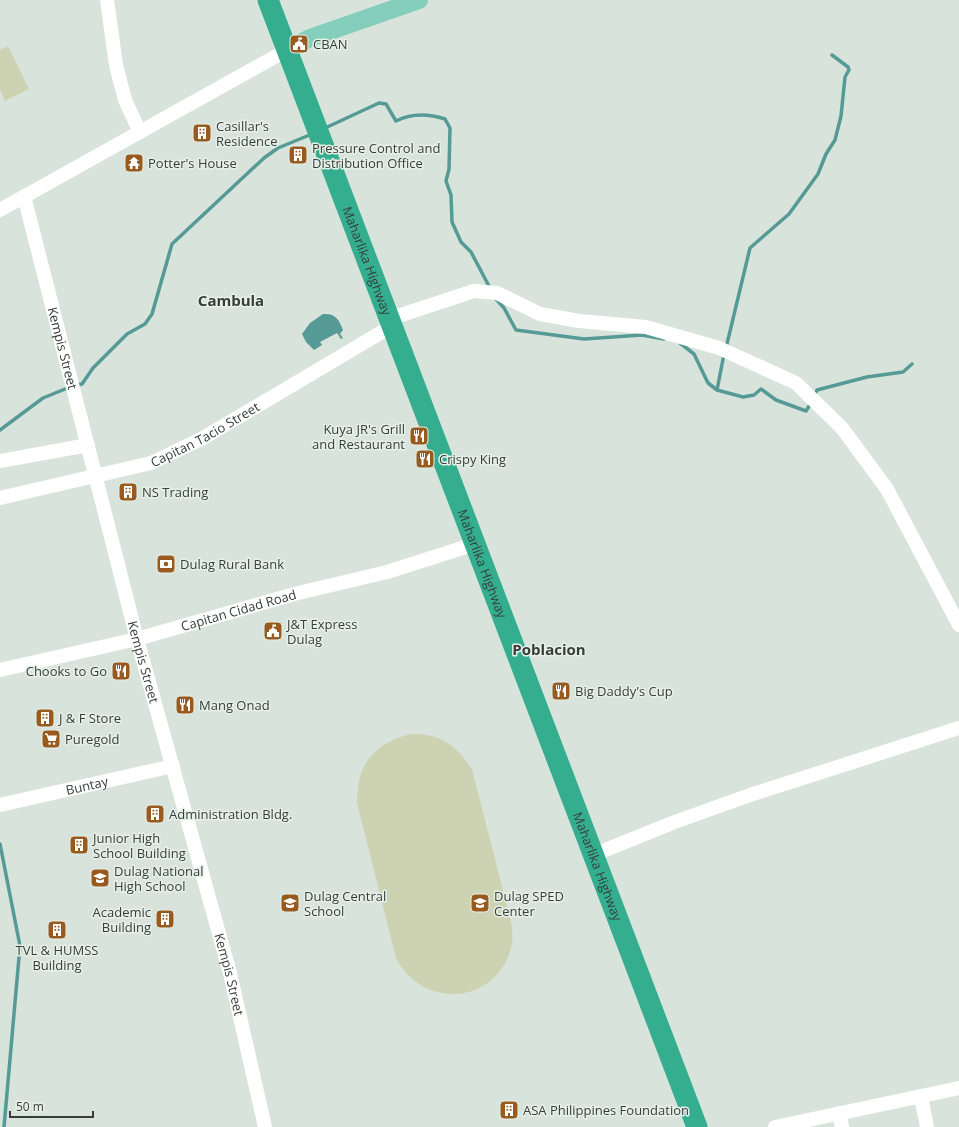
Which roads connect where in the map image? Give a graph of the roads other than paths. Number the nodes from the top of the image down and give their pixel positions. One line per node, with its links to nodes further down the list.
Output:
1 (107, 0): 5 (street)
2 (268, 0): 4 (highway, Maharlika Highway)
3 (419, 0): 4 (main road)
4 (287, 50): 5 (street); 8 (highway, Maharlika Highway)
5 (140, 132): 6 (street)
6 (24, 196): 7 (street); 9 (street, Kempis Street)
7 (0, 210)
8 (390, 322): 11 (street, Capitan Tacio Street); 13 (highway, Maharlika Highway); 14 (street, Capitan Tacio Street)
9 (88, 445): 10 (street); 11 (street, Kempis Street)
10 (0, 461)
11 (96, 477): 12 (street, Capitan Tacio Street); 15 (street, Kempis Street)
12 (0, 498)
13 (475, 544): 15 (street, Capitan Cidad Road); 20 (highway, Maharlika Highway)
14 (959, 625)
15 (137, 639): 16 (street, Capitan Cidad Road); 18 (street, Kempis Street)
16 (0, 670)
17 (959, 728): 20 (street)
18 (173, 766): 19 (street, Buntay); 24 (street, Kempis Street)
19 (0, 805)
20 (593, 855): 25 (highway, Maharlika Highway)
21 (959, 1088): 22 (street)
22 (921, 1096): 23 (street); 28 (street)
23 (839, 1113): 26 (street); 27 (street)
24 (265, 1127)
25 (697, 1127)
26 (775, 1127)
27 (842, 1127)
28 (927, 1127)

